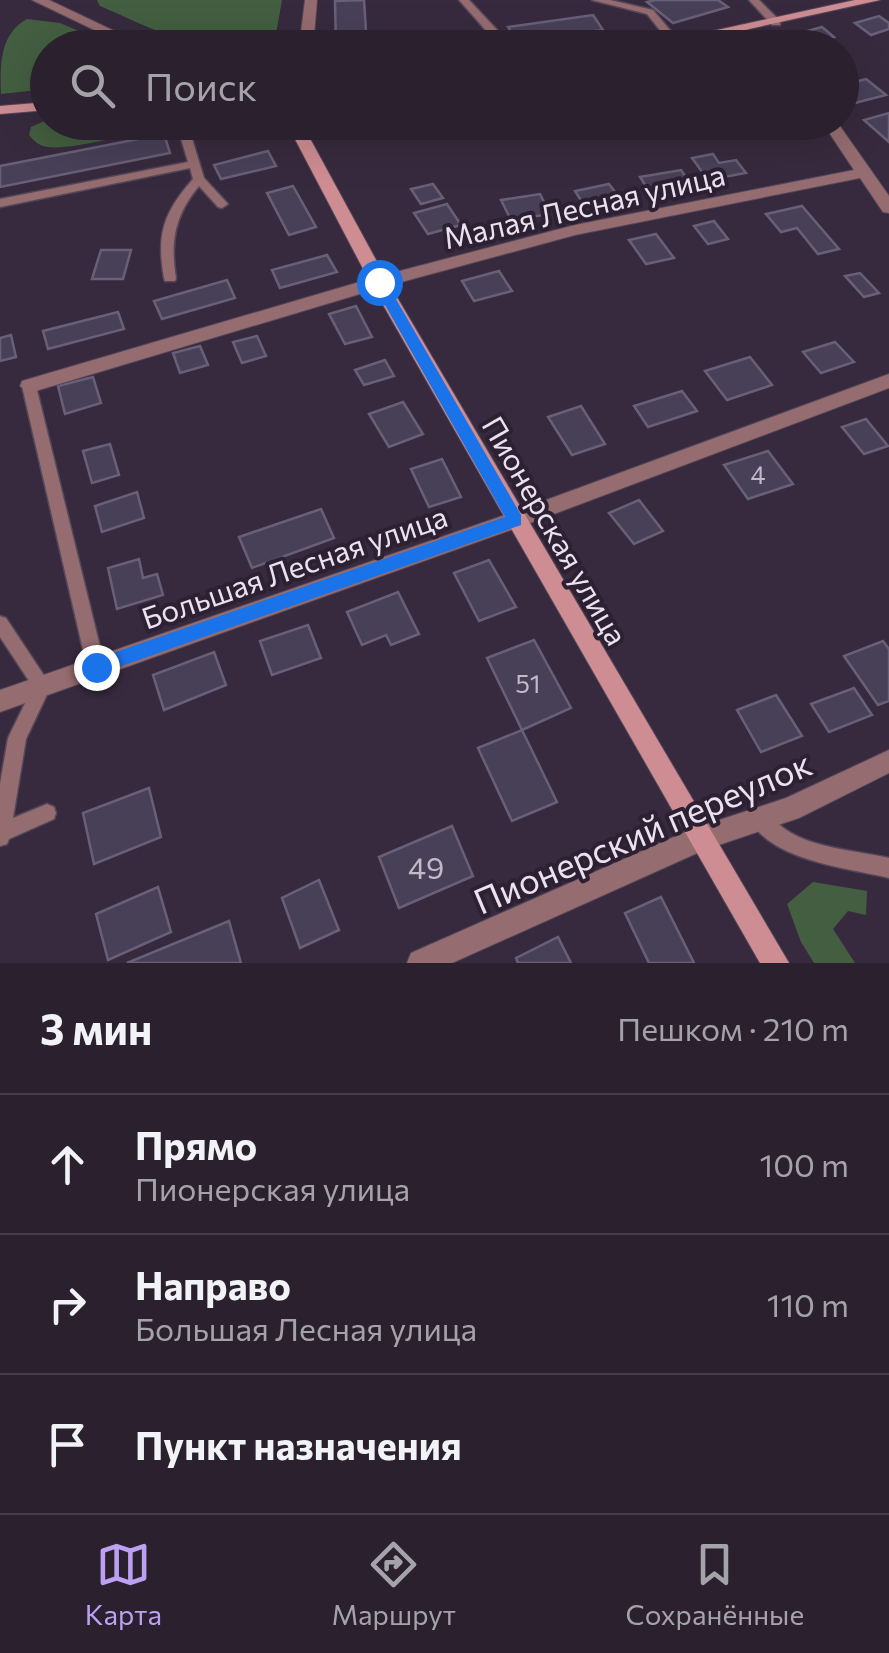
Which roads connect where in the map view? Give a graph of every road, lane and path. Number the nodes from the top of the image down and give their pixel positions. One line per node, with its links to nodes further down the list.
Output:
1 (38, 0): 8 (street)
2 (311, 0): 9 (street)
3 (464, 0): 10 (lane)
4 (597, 0): 11 (lane)
5 (754, 0): 7 (lane)
6 (874, 0): 7 (street)
7 (776, 22): 12 (street)
8 (104, 30)
9 (308, 30)
10 (492, 30)
11 (665, 30)
12 (740, 30)
13 (30, 108): 14 (street)
14 (0, 110)
15 (187, 140): 18 (lane)
16 (303, 140): 25 (street, Пионерская улица)
17 (842, 140): 19 (street)
18 (194, 164): 20 (lane); 21 (lane)
19 (866, 172): 23 (street); 25 (street, Малая Лесная улица)
20 (199, 178): 22 (lane); 24 (lane)
21 (0, 203)
22 (222, 204)
23 (889, 208)
24 (170, 278)
25 (379, 282): 27 (street, Малая Лесная улица); 28 (street, Пионерская улица)
26 (889, 380): 28 (street, Большая Лесная улица)
27 (29, 386): 30 (lane)
28 (516, 520): 30 (street, Большая Лесная улица); 37 (street, Пионерская улица)
29 (0, 623): 31 (lane)
30 (96, 667): 31 (street, Большая Лесная улица)
31 (42, 686): 32 (street, Большая Лесная улица); 36 (lane)
32 (0, 700)
33 (889, 761): 35 (street, Пионерский переулок)
34 (47, 813): 36 (lane)
35 (758, 819): 37 (street, Пионерский переулок); 38 (lane)
36 (2, 834)
37 (701, 838): 39 (street, Пионерский переулок); 40 (street, Пионерская улица)
38 (889, 868)
39 (421, 963)
40 (775, 963)

